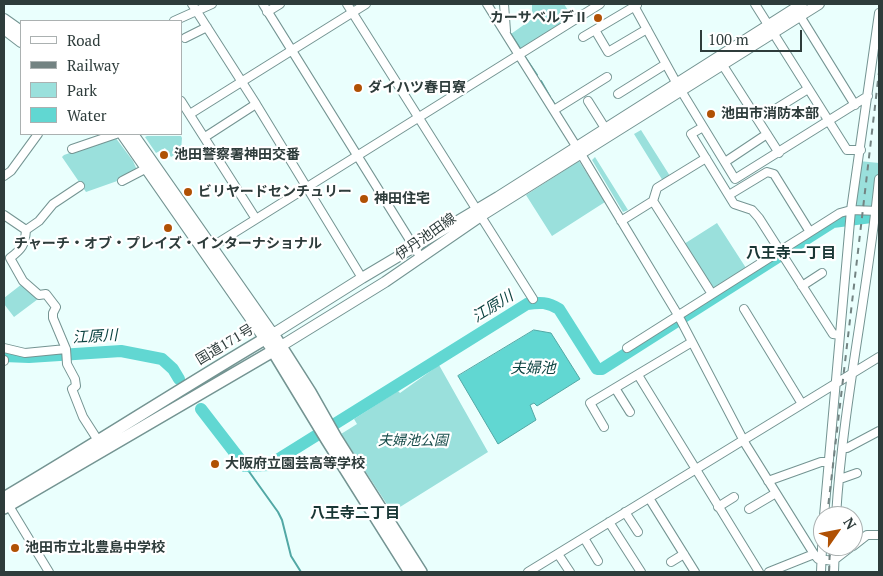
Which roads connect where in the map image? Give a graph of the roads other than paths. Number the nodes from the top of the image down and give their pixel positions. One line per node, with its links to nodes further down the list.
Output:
1 (192, 4): 14 (street)
2 (212, 4): 14 (street)
3 (262, 4): 15 (street)
4 (280, 4): 15 (street)
5 (347, 4): 16 (street)
6 (366, 4): 16 (street)
7 (487, 4): 27 (street)
8 (504, 4): 27 (street)
9 (600, 4): 32 (street)
10 (755, 4): 24 (street)
11 (802, 4): 24 (main road, 伊丹池田線)
12 (819, 4): 18 (main road, 伊丹池田線)
13 (635, 5): 23 (street); 25 (street)
14 (197, 11): 20 (street); 21 (street)
15 (267, 12): 31 (street)
16 (353, 12): 31 (street); 48 (street)
17 (879, 13): 40 (street)
18 (800, 16): 24 (main road, 伊丹池田線); 44 (street)
19 (4, 19): 26 (main road)
20 (176, 20)
21 (207, 27): 29 (street); 36 (street)
22 (4, 29): 30 (main road)
23 (647, 29): 25 (street); 33 (street)
24 (771, 29): 34 (main road, 伊丹池田線); 37 (main road, 伊丹池田線); 38 (street)
25 (595, 30): 28 (street)
26 (20, 31)
27 (506, 34): 32 (street)
28 (583, 37)
29 (185, 38)
30 (20, 41)
31 (292, 51): 36 (street); 62 (street)
32 (519, 54): 46 (street); 48 (street)
33 (666, 64): 37 (street); 39 (street)
34 (722, 64): 37 (main road, 伊丹池田線); 52 (street)
35 (607, 77): 46 (street)
36 (241, 82): 43 (street); 47 (street)
37 (679, 87): 50 (street); 51 (main road, 伊丹池田線); 59 (main road, 伊丹池田線)
38 (808, 89): 45 (street); 49 (street)
39 (618, 94)
40 (868, 96): 44 (street); 60 (street)
41 (588, 101): 51 (street)
42 (182, 102): 47 (street)
43 (256, 104): 57 (street); 70 (street)
44 (855, 105): 49 (street)
45 (777, 106)
46 (554, 110): 59 (street)
47 (190, 114): 57 (street)
48 (419, 116): 62 (street); 75 (street)
49 (828, 122): 60 (street); 61 (street)
50 (703, 127): 63 (street); 64 (street)
51 (605, 128): 59 (main road, 伊丹池田線)
52 (767, 134): 61 (street); 64 (street)
53 (37, 135): 66 (street)
54 (113, 135): 58 (street)
55 (123, 135): 65 (main road)
56 (134, 135): 82 (main road)
57 (205, 137): 77 (street)
58 (72, 150)
59 (578, 150): 75 (main road, 伊丹池田線); 78 (street)
60 (860, 150): 73 (street)
61 (779, 153): 64 (street)
62 (356, 155): 70 (street); 83 (street)
63 (706, 158): 71 (street); 72 (street)
64 (725, 162)
65 (147, 168): 68 (street); 93 (main road)
66 (4, 176)
67 (879, 179): 74 (street)
68 (122, 181)
69 (80, 186): 80 (street)
70 (306, 188): 77 (street); 87 (street)
71 (729, 195): 81 (street); 84 (street)
72 (653, 200): 78 (street); 89 (street)
73 (852, 210): 74 (street); 81 (street); 94 (street)
74 (878, 211): 79 (street)
75 (479, 213): 83 (main road, 伊丹池田線); 85 (main road, 伊丹池田線); 90 (street)
76 (4, 214): 80 (street)
77 (256, 219): 82 (street)
78 (621, 221): 92 (street)
79 (878, 223): 103 (street)
80 (26, 230): 99 (street)
81 (810, 232): 84 (street)
82 (212, 246): 95 (main road)
83 (414, 247): 85 (street); 87 (main road, 伊丹池田線)
84 (780, 250): 88 (street); 89 (street)
85 (421, 258): 100 (main road, 伊丹池田線)
86 (822, 273): 88 (street)
87 (362, 278): 95 (main road, 伊丹池田線)
88 (802, 286): 94 (street)
89 (712, 294): 92 (street)
90 (533, 299)
91 (744, 309): 107 (street)
92 (680, 319): 96 (street); 98 (street)
93 (251, 320): 95 (main road); 101 (street)
94 (840, 335): 105 (street)
95 (269, 336): 100 (highway, 国道171号); 101 (highway, 国道171号)
96 (692, 342): 104 (street); 111 (street)
97 (4, 348): 99 (street)
98 (627, 348)
99 (66, 349): 112 (street)
100 (278, 349): 122 (highway); 142 (highway, 国道171号); 143 (highway, 国道171号)
101 (246, 350): 112 (highway, 国道171号)
102 (879, 357): 103 (street)
103 (852, 373): 105 (street); 113 (street)
104 (638, 375): 106 (street); 115 (street)
105 (836, 383): 107 (street); 114 (street)
106 (615, 388): 108 (street); 109 (street)
107 (802, 404): 111 (street)
108 (630, 412)
109 (604, 427)
110 (879, 432): 113 (street)
111 (744, 440): 115 (street); 118 (street)
112 (99, 442): 122 (highway, 国道171号)
113 (844, 448): 117 (street)
114 (828, 462): 118 (street); 123 (street)
115 (695, 470): 121 (street); 125 (street)
116 (857, 473): 117 (street)
117 (840, 479): 124 (street)
118 (768, 481): 119 (street)
119 (776, 493): 126 (street); 137 (street)
120 (734, 497): 125 (street)
121 (649, 498): 127 (street); 134 (street)
122 (5, 501): 141 (street)
123 (825, 506)
124 (837, 506)
125 (718, 507): 148 (street)
126 (749, 509)
127 (625, 512): 128 (street); 129 (street)
128 (609, 522): 131 (street); 146 (street)
129 (638, 532)
130 (879, 535): 132 (street)
131 (584, 538): 133 (street); 139 (street)
132 (863, 538)
133 (558, 554): 144 (street); 145 (street)
134 (684, 554): 140 (street); 147 (street)
135 (834, 556): 138 (street)
136 (839, 556): 138 (street)
137 (817, 557): 138 (street); 149 (street); 150 (street)
138 (833, 560): 151 (street)
139 (598, 561)
140 (671, 562)
141 (49, 572)
142 (410, 572)
143 (421, 572)
144 (528, 572)
145 (570, 572)
146 (640, 572)
147 (695, 572)
148 (759, 572)
149 (769, 572)
150 (820, 572)
151 (834, 572)

